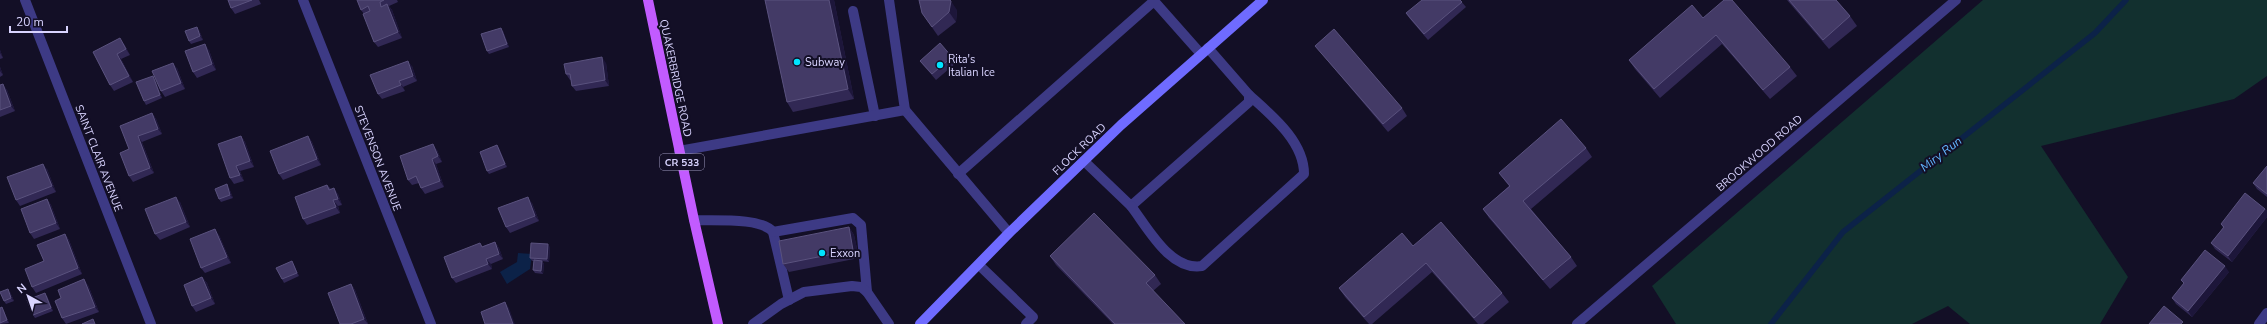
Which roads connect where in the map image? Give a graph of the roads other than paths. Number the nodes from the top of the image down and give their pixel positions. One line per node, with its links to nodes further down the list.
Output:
1 (25, 0): 25 (street, SAINT CLAIR AVENUE)
2 (303, 0): 26 (street, STEVENSON AVENUE)
3 (648, 0): 13 (main road, QUAKERBRIDGE ROAD / CR 533)
4 (889, 0): 11 (street)
5 (1263, 0): 9 (main road, FLOCK ROAD)
6 (1956, 0): 32 (street, BROOKWOOD ROAD)
7 (1155, 1): 9 (street); 15 (street)
8 (853, 11): 12 (street)
9 (1204, 51): 10 (street); 14 (main road, FLOCK ROAD)
10 (1249, 95): 16 (street); 16 (street)
11 (905, 110): 12 (street); 15 (street)
12 (875, 116): 13 (street)
13 (679, 151): 17 (main road, QUAKERBRIDGE ROAD / CR 533)
14 (1084, 161): 16 (street); 19 (main road, FLOCK ROAD)
15 (958, 174): 19 (street)
16 (1131, 206)
17 (694, 220): 18 (street); 27 (main road, QUAKERBRIDGE ROAD / CR 533)
18 (773, 232): 21 (street); 22 (street)
19 (1008, 233): 20 (main road, FLOCK ROAD)
20 (979, 265): 24 (street); 30 (main road, FLOCK ROAD)
21 (867, 292): 22 (street); 29 (street)
22 (789, 300): 28 (street)
23 (2267, 313): 33 (street)
24 (1030, 320): 31 (street)
25 (151, 324)
26 (431, 324)
27 (718, 324)
28 (753, 324)
29 (889, 324)
30 (920, 324)
31 (1042, 324)
32 (1577, 324)
33 (2258, 324)

